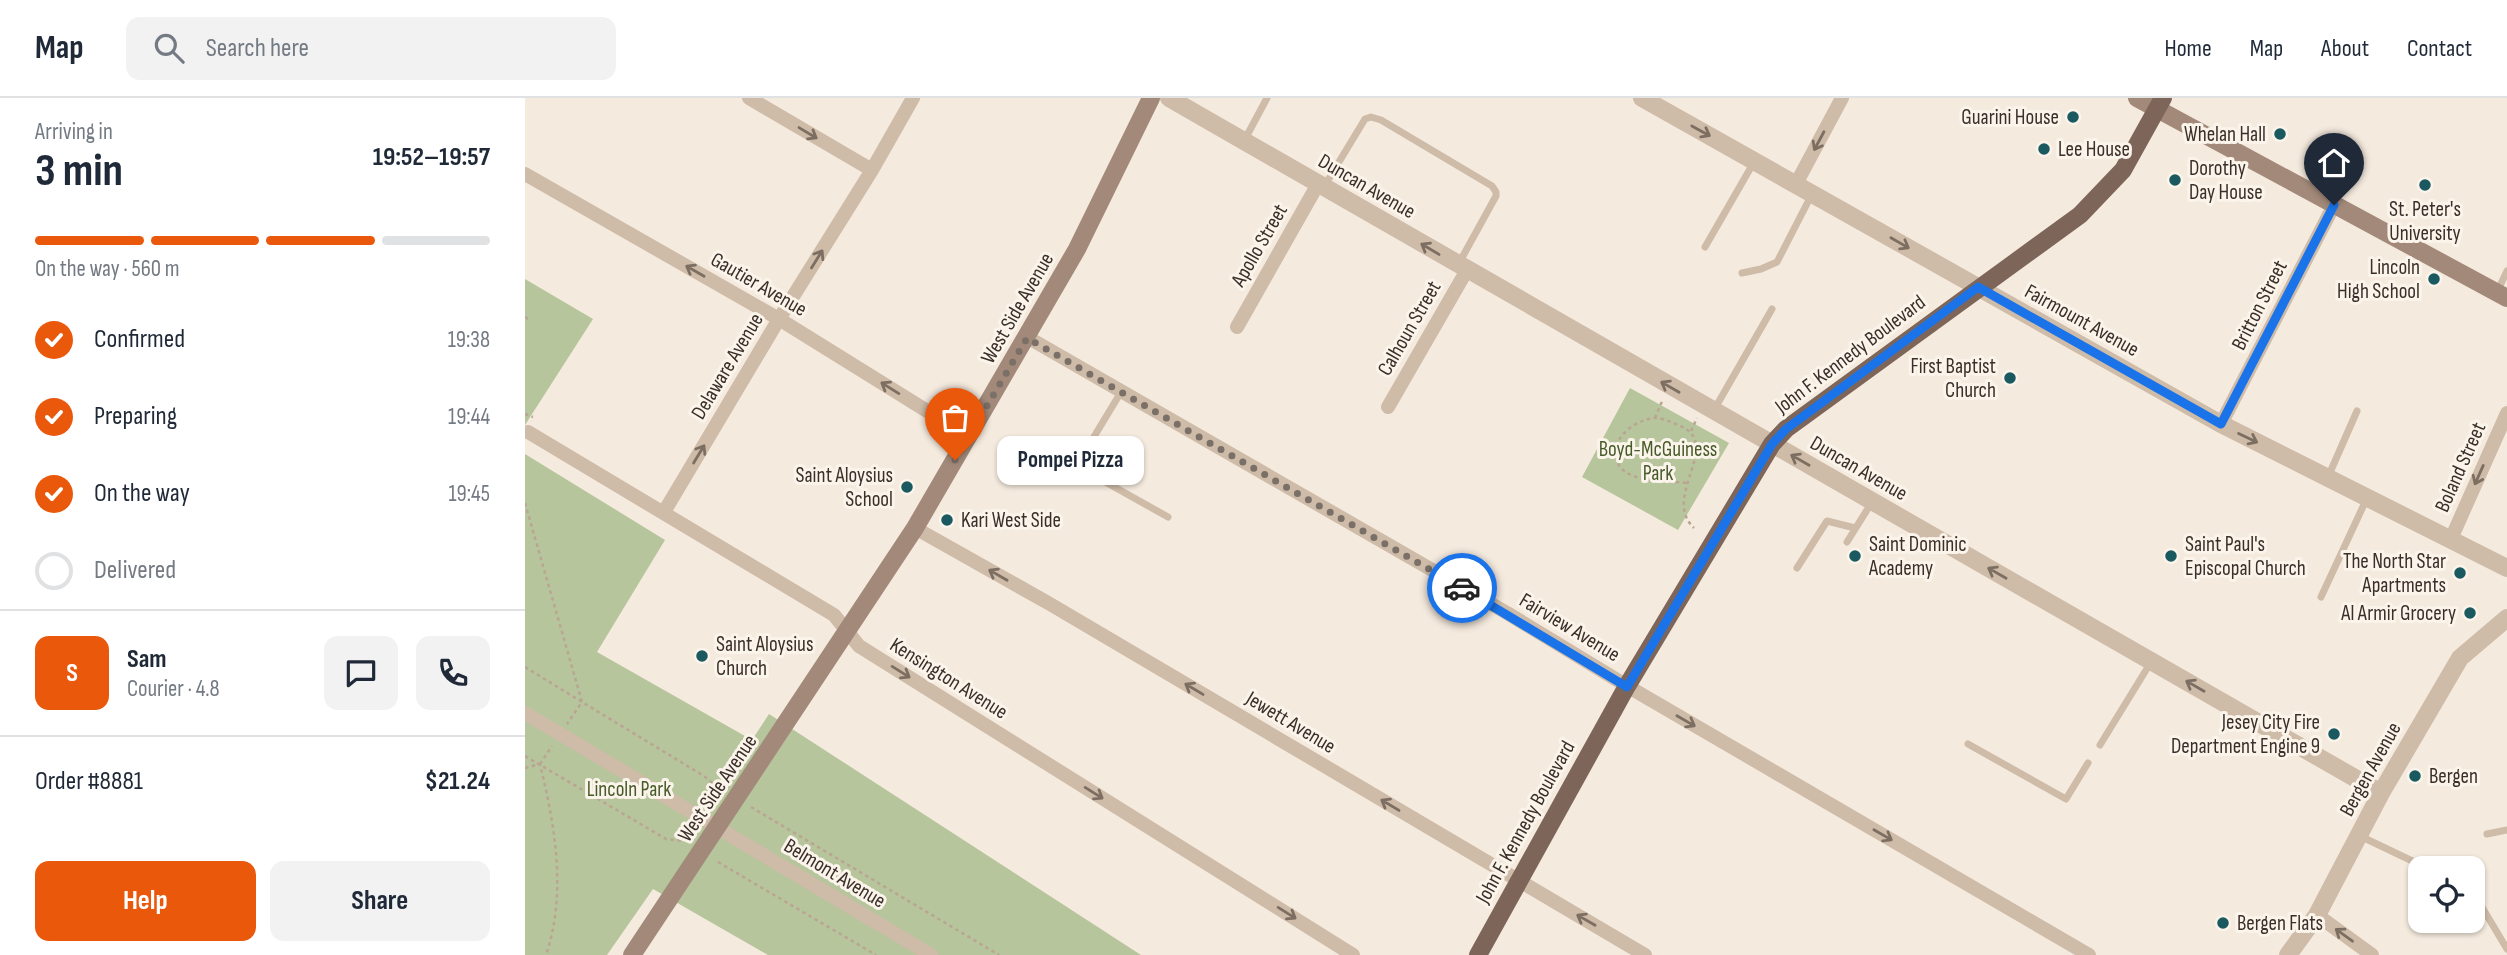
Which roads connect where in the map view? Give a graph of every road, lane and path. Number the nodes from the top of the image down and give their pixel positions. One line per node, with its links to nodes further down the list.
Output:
1 (749, 98): 12 (street, one-way to 12)
2 (913, 98): 12 (street, Delaware Avenue)
3 (1151, 98): 27 (main road, West Side Avenue)
4 (1169, 98): 10 (street, Duncan Avenue)
5 (1267, 98): 10 (lane)
6 (1642, 98): 11 (street, Fairmount Avenue, one-way to 11)
7 (1842, 98): 14 (street, one-way to 14)
8 (2137, 98): 9 (main road)
9 (2160, 103): 17 (main road); 22 (main road, John F. Kennedy Boulevard)
10 (1244, 142): 15 (street, Duncan Avenue)
11 (1755, 161): 14 (street, Fairmount Avenue); 18 (lane)
12 (872, 170): 25 (street, Delaware Avenue, one-way to 12)
13 (525, 174): 25 (street, Gautier Avenue, one-way to 13)
14 (1796, 184): 16 (street, Fairmount Avenue)
15 (1321, 186): 19 (street, Duncan Avenue, one-way to 15); 19 (lane); 26 (street, Apollo Street)
16 (1812, 193): 21 (lane); 22 (street, Fairmount Avenue, one-way to 22)
17 (2334, 205): 23 (main road); 37 (street, Britton Street)
18 (1706, 247)
19 (1462, 268): 30 (street, Calhoun Street); 34 (street, Duncan Avenue, one-way to 19)
20 (2507, 271): 23 (lane)
21 (1742, 273)
22 (1978, 287): 37 (street, Fairmount Avenue); 41 (main road, John F. Kennedy Boulevard)
23 (2502, 296)
24 (1772, 309): 34 (lane)
25 (779, 319): 40 (street, Gautier Avenue, one-way to 25); 47 (street, Delaware Avenue, one-way to 25)
26 (1237, 327)
27 (1027, 338): 28 (street, Fairview Avenue); 40 (main road, West Side Avenue)
28 (1121, 392): 48 (lane); 61 (street, Fairview Avenue)
29 (1663, 399): 36 (path)
30 (1388, 407)
31 (2357, 411): 42 (lane)
32 (2507, 413): 52 (street, Boland Street, one-way to 52)
33 (525, 414): 35 (path)
34 (1705, 415): 38 (path); 41 (street, Duncan Avenue)
35 (533, 417)
36 (1655, 418): 38 (path); 43 (path)
37 (2221, 424): 42 (street, Fairmount Avenue, one-way to 42)
38 (1691, 431): 43 (path)
39 (528, 432): 47 (street, Kensington Avenue)
40 (969, 437): 49 (main road, West Side Avenue)
41 (1772, 444): 45 (street, Duncan Avenue, one-way to 41); 61 (main road, John F. Kennedy Boulevard)
42 (2328, 477): 44 (street, Fairmount Avenue)
43 (1686, 483): 50 (path)
44 (2368, 497): 52 (street, Fairmount Avenue); 56 (lane)
45 (1872, 501): 51 (lane); 59 (street, Duncan Avenue, one-way to 45)
46 (525, 503): 62 (path)
47 (664, 513): 58 (street, Kensington Avenue)
48 (1168, 517)
49 (915, 528): 58 (main road, West Side Avenue); 80 (street, Jewett Avenue, one-way to 49)
50 (1694, 528)
51 (1855, 528): 53 (lane); 54 (lane)
52 (2451, 539): 55 (street, Fairmount Avenue)
53 (1847, 542)
54 (1797, 568)
55 (2507, 568)
56 (2321, 597)
57 (2507, 618): 71 (street, Bergen Avenue)
58 (848, 631): 73 (main road, West Side Avenue); 89 (street, Kensington Avenue, one-way to 89)
59 (2152, 662): 65 (lane); 71 (street, Duncan Avenue, one-way to 59)
60 (525, 667): 62 (path)
61 (1627, 687): 80 (main road, John F. Kennedy Boulevard); 92 (street, Fairview Avenue, one-way to 92)
62 (582, 702): 70 (path)
63 (525, 713): 73 (street)
64 (1968, 744): 67 (lane)
65 (2099, 745)
66 (525, 756): 68 (path)
67 (2088, 763)
68 (540, 764): 69 (path); 77 (path); 84 (path)
69 (525, 768)
70 (717, 787)
71 (2381, 793): 76 (street, Bergen Avenue)
72 (751, 807): 88 (path)
73 (717, 827): 85 (main road, West Side Avenue); 87 (street, Belmont Avenue)
74 (2507, 830): 75 (lane)
75 (2487, 834)
76 (2359, 835): 78 (lane); 82 (street, Bergen Avenue)
77 (683, 841)
78 (2408, 859)
79 (718, 862): 86 (path)
80 (1518, 881): 90 (main road, John F. Kennedy Boulevard); 91 (street, Jewett Avenue, one-way to 80)
81 (2485, 912): 83 (lane)
82 (2316, 915): 93 (street, Bergen Avenue); 94 (street, one-way to 82)
83 (2507, 949)
84 (546, 955)
85 (632, 955)
86 (876, 955)
87 (930, 955)
88 (999, 955)
89 (1353, 955)
90 (1478, 955)
91 (1645, 955)
92 (2089, 955)
93 (2288, 955)
94 (2372, 955)

